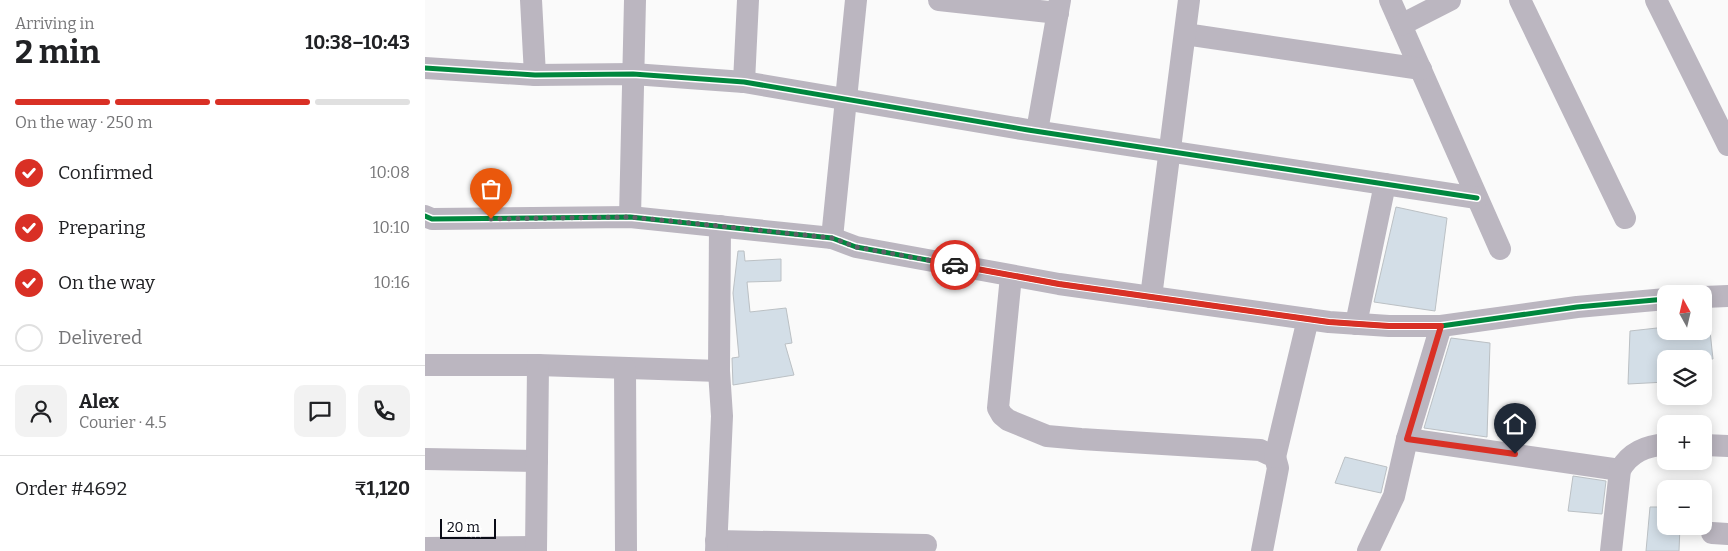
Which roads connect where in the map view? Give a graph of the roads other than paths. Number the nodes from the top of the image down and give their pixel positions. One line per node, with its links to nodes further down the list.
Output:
1 (531, 0): 17 (street)
2 (635, 0): 16 (street)
3 (748, 0): 18 (street)
4 (856, 0): 19 (street)
5 (939, 0): 11 (street)
6 (1189, 0): 13 (street)
7 (1391, 0): 12 (street)
8 (1450, 0): 12 (street)
9 (1520, 0): 27 (street)
10 (1656, 0): 21 (street)
11 (1059, 7): 20 (street)
12 (1401, 25): 15 (street)
13 (1185, 34): 15 (street); 22 (street)
14 (425, 68): 17 (street)
15 (1421, 69): 24 (street)
16 (633, 74): 17 (street); 18 (street); 26 (street)
17 (535, 75)
18 (744, 82): 19 (street)
19 (845, 98): 20 (street); 29 (street)
20 (1037, 131): 22 (street)
21 (1728, 145)
22 (1170, 151): 23 (street); 33 (street)
23 (1385, 184): 24 (street); 37 (street)
24 (1477, 198): 30 (street)
25 (425, 216): 26 (street)
26 (630, 217): 28 (street)
27 (1625, 218)
28 (720, 226): 29 (street); 42 (street)
29 (832, 238): 31 (street)
30 (1500, 249)
31 (1011, 276): 33 (street); 47 (street)
32 (1728, 296): 34 (street)
33 (1151, 297): 36 (street)
34 (1713, 297)
35 (1657, 300): 38 (street)
36 (1308, 319): 37 (street); 47 (street)
37 (1356, 324): 38 (street)
38 (1441, 326): 43 (street)
39 (425, 365): 40 (street)
40 (538, 365): 41 (street); 49 (street)
41 (625, 368): 42 (street); 55 (street)
42 (719, 371): 52 (street)
43 (1407, 439): 50 (street); 57 (street)
44 (1712, 445): 46 (street)
45 (1657, 446): 50 (street)
46 (1728, 446)
47 (1275, 457): 56 (street)
48 (425, 459): 49 (street)
49 (537, 461): 54 (street)
50 (1620, 470): 58 (street)
51 (926, 545): 52 (street)
52 (716, 546)
53 (438, 549): 54 (street)
54 (535, 549)
55 (626, 551)
56 (1262, 551)
57 (1368, 551)
58 (1611, 551)

